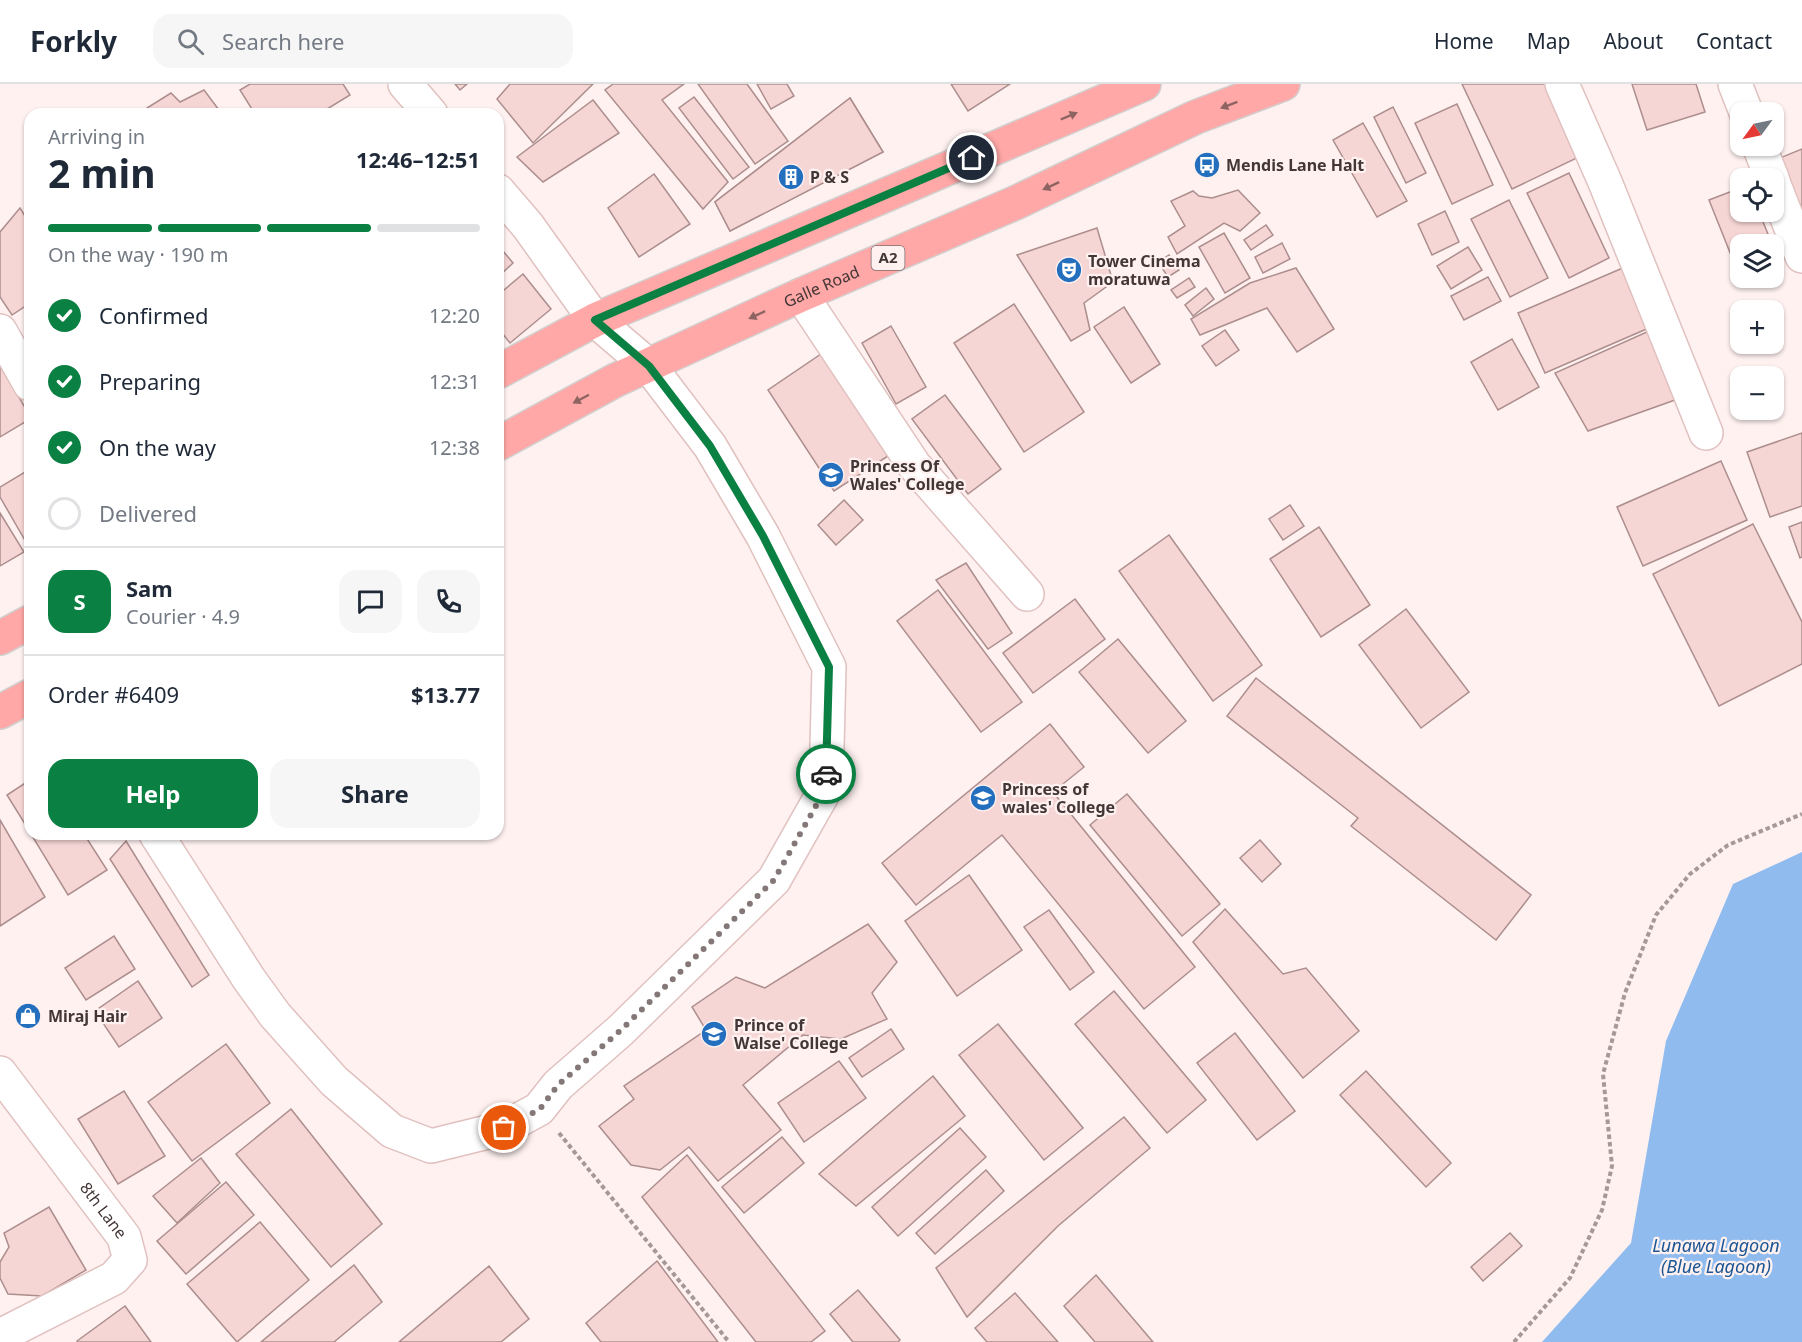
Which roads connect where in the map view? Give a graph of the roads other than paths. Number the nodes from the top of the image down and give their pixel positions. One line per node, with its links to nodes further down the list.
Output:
1 (405, 84): 7 (street)
2 (1144, 84): 12 (highway, one-way to 2)
3 (1283, 84): 11 (highway, Galle Road / A2, one-way to 11)
4 (1562, 84): 17 (street)
5 (1735, 84): 6 (street)
6 (1742, 102)
7 (426, 108)
8 (504, 198): 12 (street)
9 (1784, 210): 10 (street)
10 (1802, 256)
11 (801, 295): 14 (highway, Galle Road / A2, one-way to 14); 19 (street)
12 (595, 320): 14 (street); 15 (highway)
13 (0, 331): 16 (street)
14 (649, 366): 18 (highway, Galle Road / A2, one-way to 18); 24 (street)
15 (504, 369)
16 (24, 373)
17 (1706, 433)
18 (504, 441)
19 (1027, 594)
20 (24, 625): 21 (highway)
21 (0, 638)
22 (24, 699): 23 (highway)
23 (0, 712)
24 (160, 840)
25 (0, 1073): 26 (street, 8th Lane)
26 (0, 1336)

